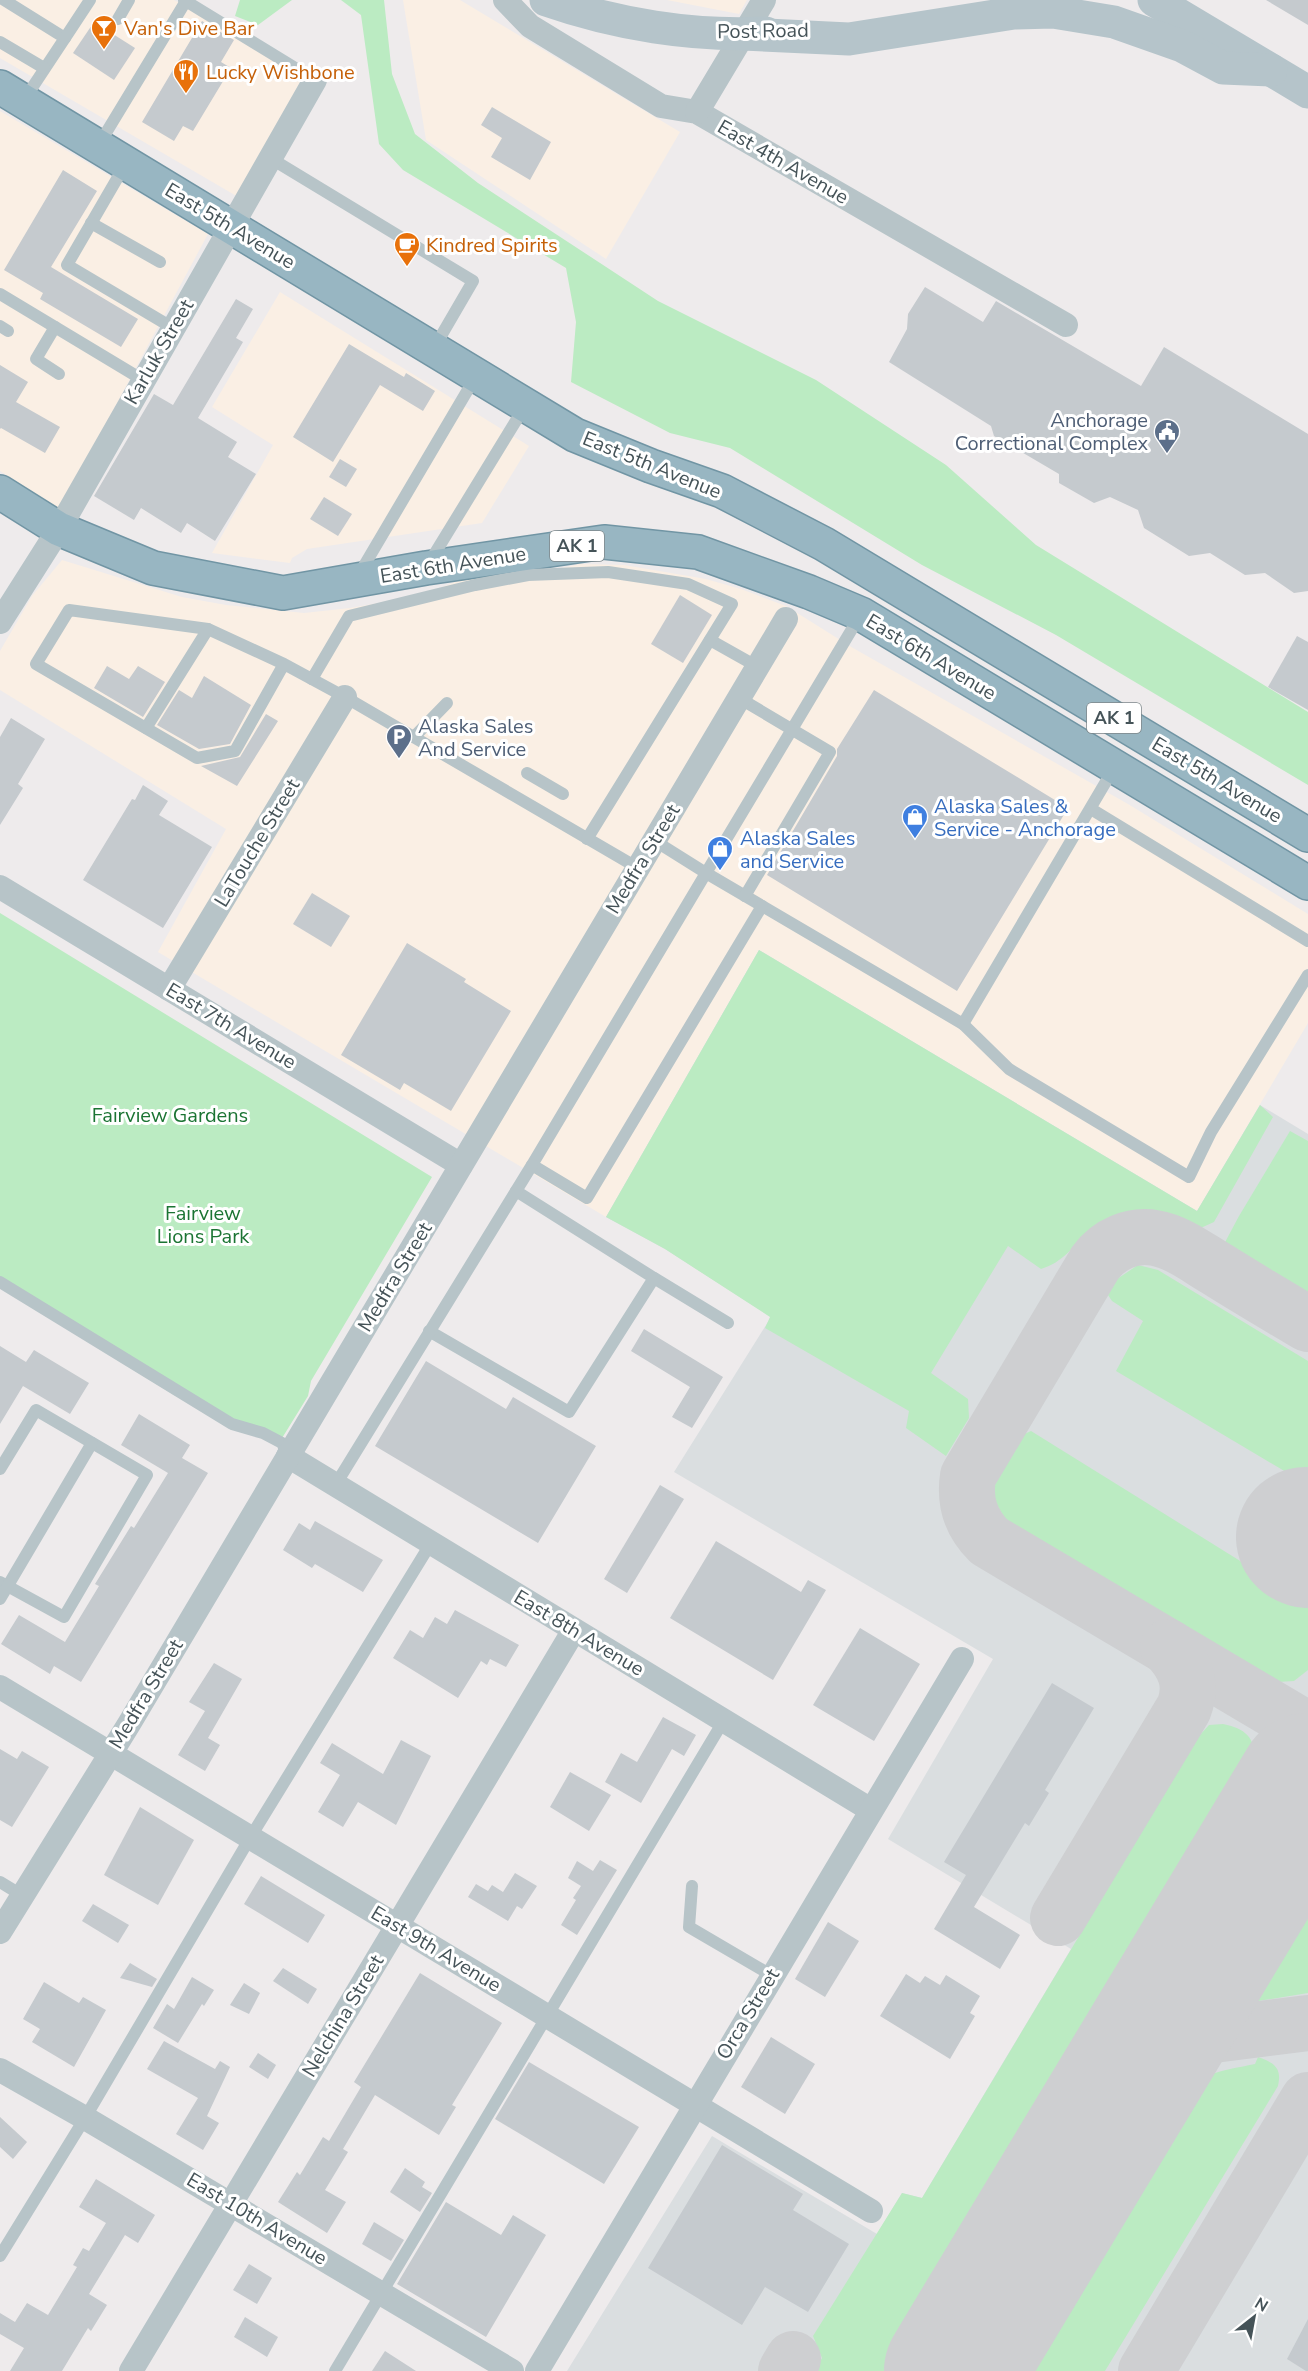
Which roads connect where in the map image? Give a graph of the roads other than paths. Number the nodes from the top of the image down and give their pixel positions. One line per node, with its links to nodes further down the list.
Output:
1 (4, 0): 10 (lane)
2 (90, 0): 13 (lane)
3 (129, 0): 11 (lane)
4 (505, 0): 20 (street, East 4th Avenue)
5 (546, 0): 12 (main road, Post Road)
6 (764, 0): 12 (street)
7 (981, 0): 12 (main road, Post Road)
8 (1154, 0): 16 (main road)
9 (185, 1): 17 (lane); 21 (lane)
10 (19, 4): 13 (lane)
11 (118, 19)
12 (744, 34): 16 (main road); 20 (street)
13 (65, 38): 15 (lane)
14 (0, 42): 15 (lane)
15 (44, 68): 19 (lane)
16 (1271, 70): 18 (main road)
17 (315, 80): 22 (street, Karluk Street)
18 (1308, 92)
19 (12, 94): 21 (highway, East 5th Avenue / AK 1)
20 (697, 112): 28 (street, East 4th Avenue)
21 (98, 147): 23 (highway, East 5th Avenue / AK 1)
22 (270, 158): 25 (street, Karluk Street); 31 (lane)
23 (125, 164): 24 (lane); 25 (highway, East 5th Avenue / AK 1)
24 (91, 223): 26 (lane); 30 (lane)
25 (230, 227): 30 (street, Karluk Street); 31 (highway, East 5th Avenue / AK 1)
26 (160, 262)
27 (0, 294): 29 (lane)
28 (1066, 325)
29 (55, 327): 32 (lane); 34 (lane)
30 (173, 328): 34 (street, Karluk Street)
31 (433, 349): 33 (highway, East 5th Avenue / AK 1)
32 (59, 374)
33 (476, 375): 35 (highway, East 5th Avenue / AK 1); 39 (lane)
34 (143, 380): 37 (street, Karluk Street)
35 (526, 405): 38 (lane); 58 (highway, East 5th Avenue / AK 1)
36 (0, 492): 37 (highway, East 6th Avenue / AK 1)
37 (59, 529): 39 (highway, East 6th Avenue / AK 1); 42 (street, Karluk Street)
38 (426, 568): 39 (highway, East 6th Avenue / AK 1); 40 (highway, East 6th Avenue / AK 1)
39 (355, 580)
40 (861, 614): 52 (lane); 54 (highway, East 6th Avenue / AK 1)
41 (786, 619): 46 (street, Medfra Street)
42 (0, 622)
43 (208, 629): 45 (lane); 51 (lane); 51 (lane)
44 (710, 640): 46 (lane); 47 (lane); 59 (lane)
45 (284, 664): 47 (lane); 51 (lane)
46 (758, 667): 49 (street, Medfra Street)
47 (312, 678): 48 (lane)
48 (345, 697): 53 (lane); 69 (street, LaTouche Street)
49 (739, 698): 52 (lane); 60 (street, Medfra Street)
50 (447, 703): 53 (lane)
51 (146, 728)
52 (792, 729): 62 (lane); 65 (lane)
53 (414, 737): 59 (lane)
54 (1119, 769): 57 (lane); 63 (highway, East 5th Avenue / AK 1)
55 (526, 773): 56 (lane)
56 (563, 794)
57 (1091, 809): 67 (lane); 70 (lane)
58 (1308, 835)
59 (587, 839): 61 (lane)
60 (655, 841): 61 (street, Medfra Street); 62 (lane)
61 (638, 868): 71 (street, Medfra Street)
62 (706, 873): 65 (lane); 72 (lane)
63 (1308, 883)
64 (0, 887): 69 (street, East 7th Avenue)
65 (745, 896): 66 (lane)
66 (762, 906): 70 (lane); 72 (lane)
67 (1308, 941)
68 (1308, 975): 70 (lane)
69 (169, 989): 71 (street, East 7th Avenue)
70 (963, 1024)
71 (461, 1165): 79 (street, Medfra Street)
72 (532, 1165): 73 (lane)
73 (516, 1191): 74 (lane); 77 (lane)
74 (654, 1278): 76 (lane); 77 (lane)
75 (0, 1282): 79 (lane)
76 (728, 1323)
77 (429, 1331): 81 (lane)
78 (93, 1443): 80 (lane); 83 (lane); 83 (lane)
79 (288, 1456): 81 (street, East 8th Avenue); 89 (street, Medfra Street)
80 (0, 1469)
81 (336, 1484): 82 (street, East 8th Avenue)
82 (431, 1543): 85 (street, East 8th Avenue); 91 (lane)
83 (4, 1584): 84 (lane)
84 (0, 1599)
85 (574, 1630): 88 (street, East 8th Avenue); 95 (street, Nelchina Street)
86 (962, 1659): 90 (street, Orca Street)
87 (0, 1688): 89 (street, East 9th Avenue)
88 (723, 1720): 90 (street, East 8th Avenue); 98 (lane)
89 (111, 1754): 91 (street, East 9th Avenue); 94 (street, Medfra Street)
90 (871, 1810): 97 (street, Orca Street)
91 (250, 1838): 95 (street, East 9th Avenue); 101 (lane)
92 (0, 1882): 94 (lane)
93 (692, 1886): 97 (lane)
94 (23, 1896): 96 (street, Medfra Street)
95 (397, 1926): 98 (street, East 9th Avenue); 102 (street, Nelchina Street)
96 (0, 1932)
97 (771, 1975): 100 (street, Orca Street)
98 (547, 2016): 100 (street, East 9th Avenue); 105 (lane)
99 (0, 2070): 101 (street, East 10th Avenue)
100 (694, 2104): 103 (street, East 9th Avenue); 109 (street, Orca Street)
101 (85, 2118): 102 (street, East 10th Avenue); 104 (lane)
102 (231, 2204): 105 (street, East 10th Avenue); 106 (street, Nelchina Street)
103 (871, 2211)
104 (0, 2256)
105 (382, 2294): 107 (lane); 108 (street, East 10th Avenue)
106 (131, 2371)
107 (335, 2371)
108 (512, 2371)
109 (537, 2371)

